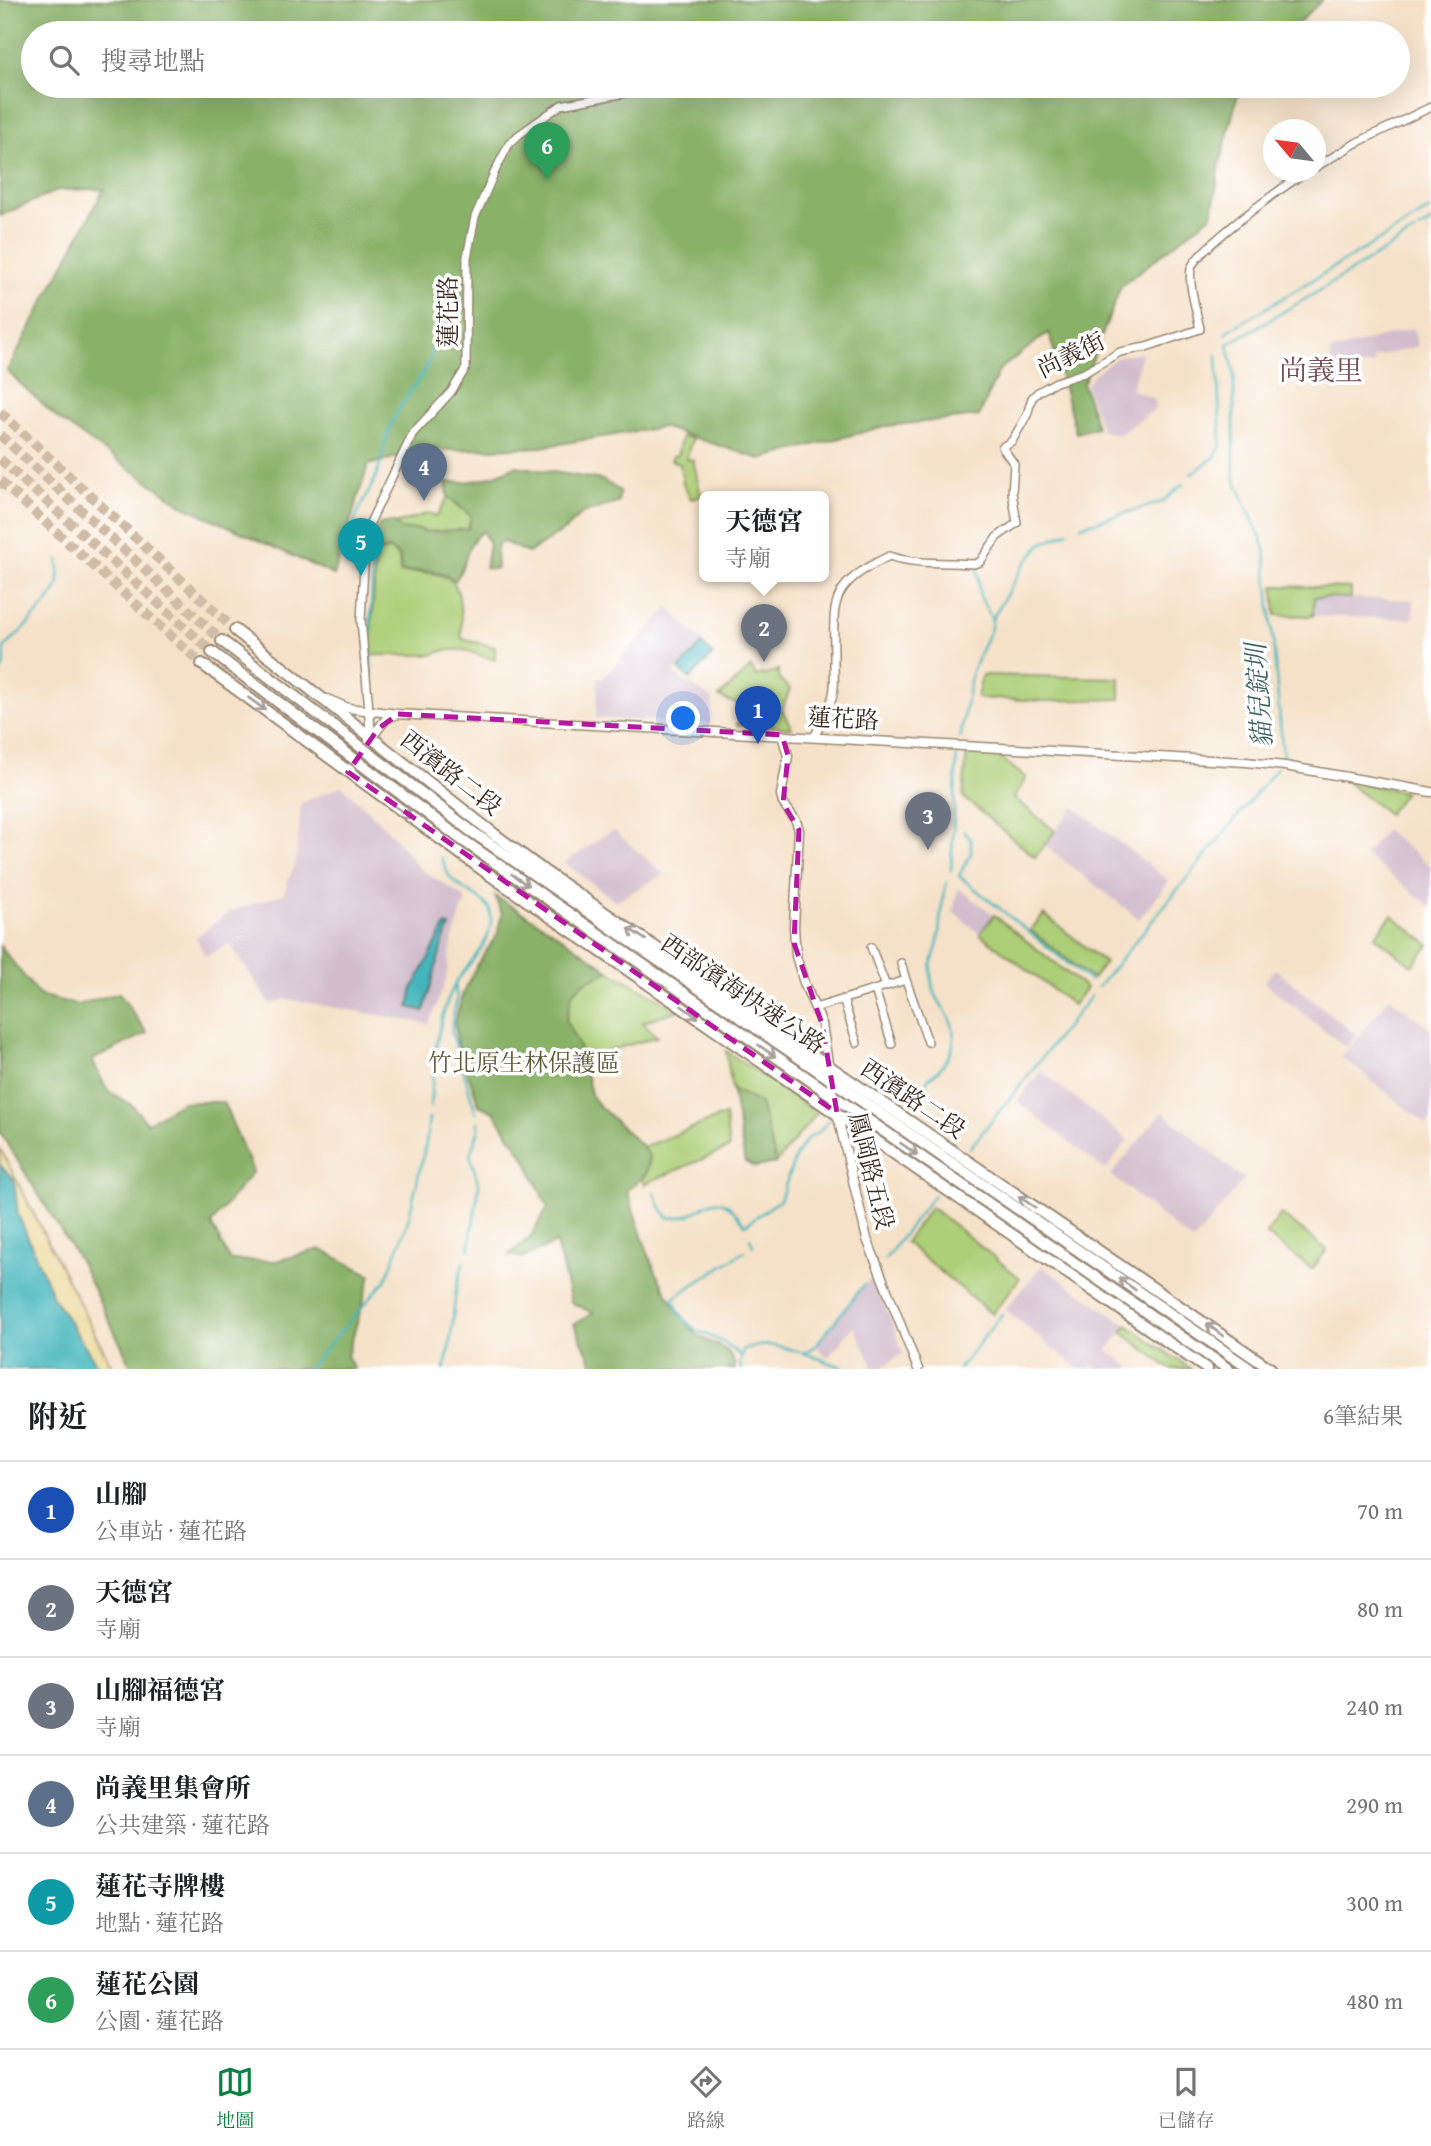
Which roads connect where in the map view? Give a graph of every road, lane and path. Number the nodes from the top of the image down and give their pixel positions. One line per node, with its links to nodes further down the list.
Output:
1 (599, 98): 10 (street, 蓮花路)
2 (1431, 107): 3 (street)
3 (1326, 161)
4 (1293, 182): 13 (street, 尚義街)
5 (235, 630): 9 (main road, 西濱路二段)
6 (222, 640): 28 (main road, 西部濱海快速公路, bridge)
7 (212, 652): 29 (main road, 西部濱海快速公路, one-way to 29, bridge)
8 (202, 664): 15 (main road, one-way to 15)
9 (315, 694): 10 (street); 14 (main road, 西濱路二段)
10 (369, 710): 11 (street, 蓮花路); 14 (street, 蓮花路)
11 (398, 714): 12 (street, 蓮花路); 14 (street)
12 (782, 735): 13 (street, 蓮花路); 23 (street, 鳳岡路五段)
13 (814, 737): 16 (street, 蓮花路)
14 (371, 738): 15 (street); 27 (main road, 西濱路二段, one-way to 14)
15 (348, 772): 30 (main road, one-way to 30)
16 (1431, 792)
17 (871, 947): 20 (street)
18 (901, 964): 19 (street)
19 (906, 980): 20 (street); 24 (street)
20 (886, 986): 21 (street)
21 (875, 990): 22 (street); 26 (street)
22 (843, 999): 23 (street); 25 (street)
23 (814, 1008): 27 (street, 鳳岡路五段)
24 (928, 1042)
25 (857, 1044)
26 (892, 1044)
27 (829, 1067): 28 (street, 鳳岡路五段); 35 (main road, 西濱路二段, one-way to 27)
28 (832, 1080): 29 (street, 鳳岡路五段); 34 (main road, 西部濱海快速公路, one-way to 28)
29 (833, 1096): 30 (street, 鳳岡路五段); 33 (main road, 西部濱海快速公路, one-way to 33)
30 (837, 1113): 31 (street, 鳳岡路五段); 32 (main road)
31 (918, 1369)
32 (1208, 1369)
33 (1228, 1369)
34 (1250, 1369)
35 (1271, 1369)

